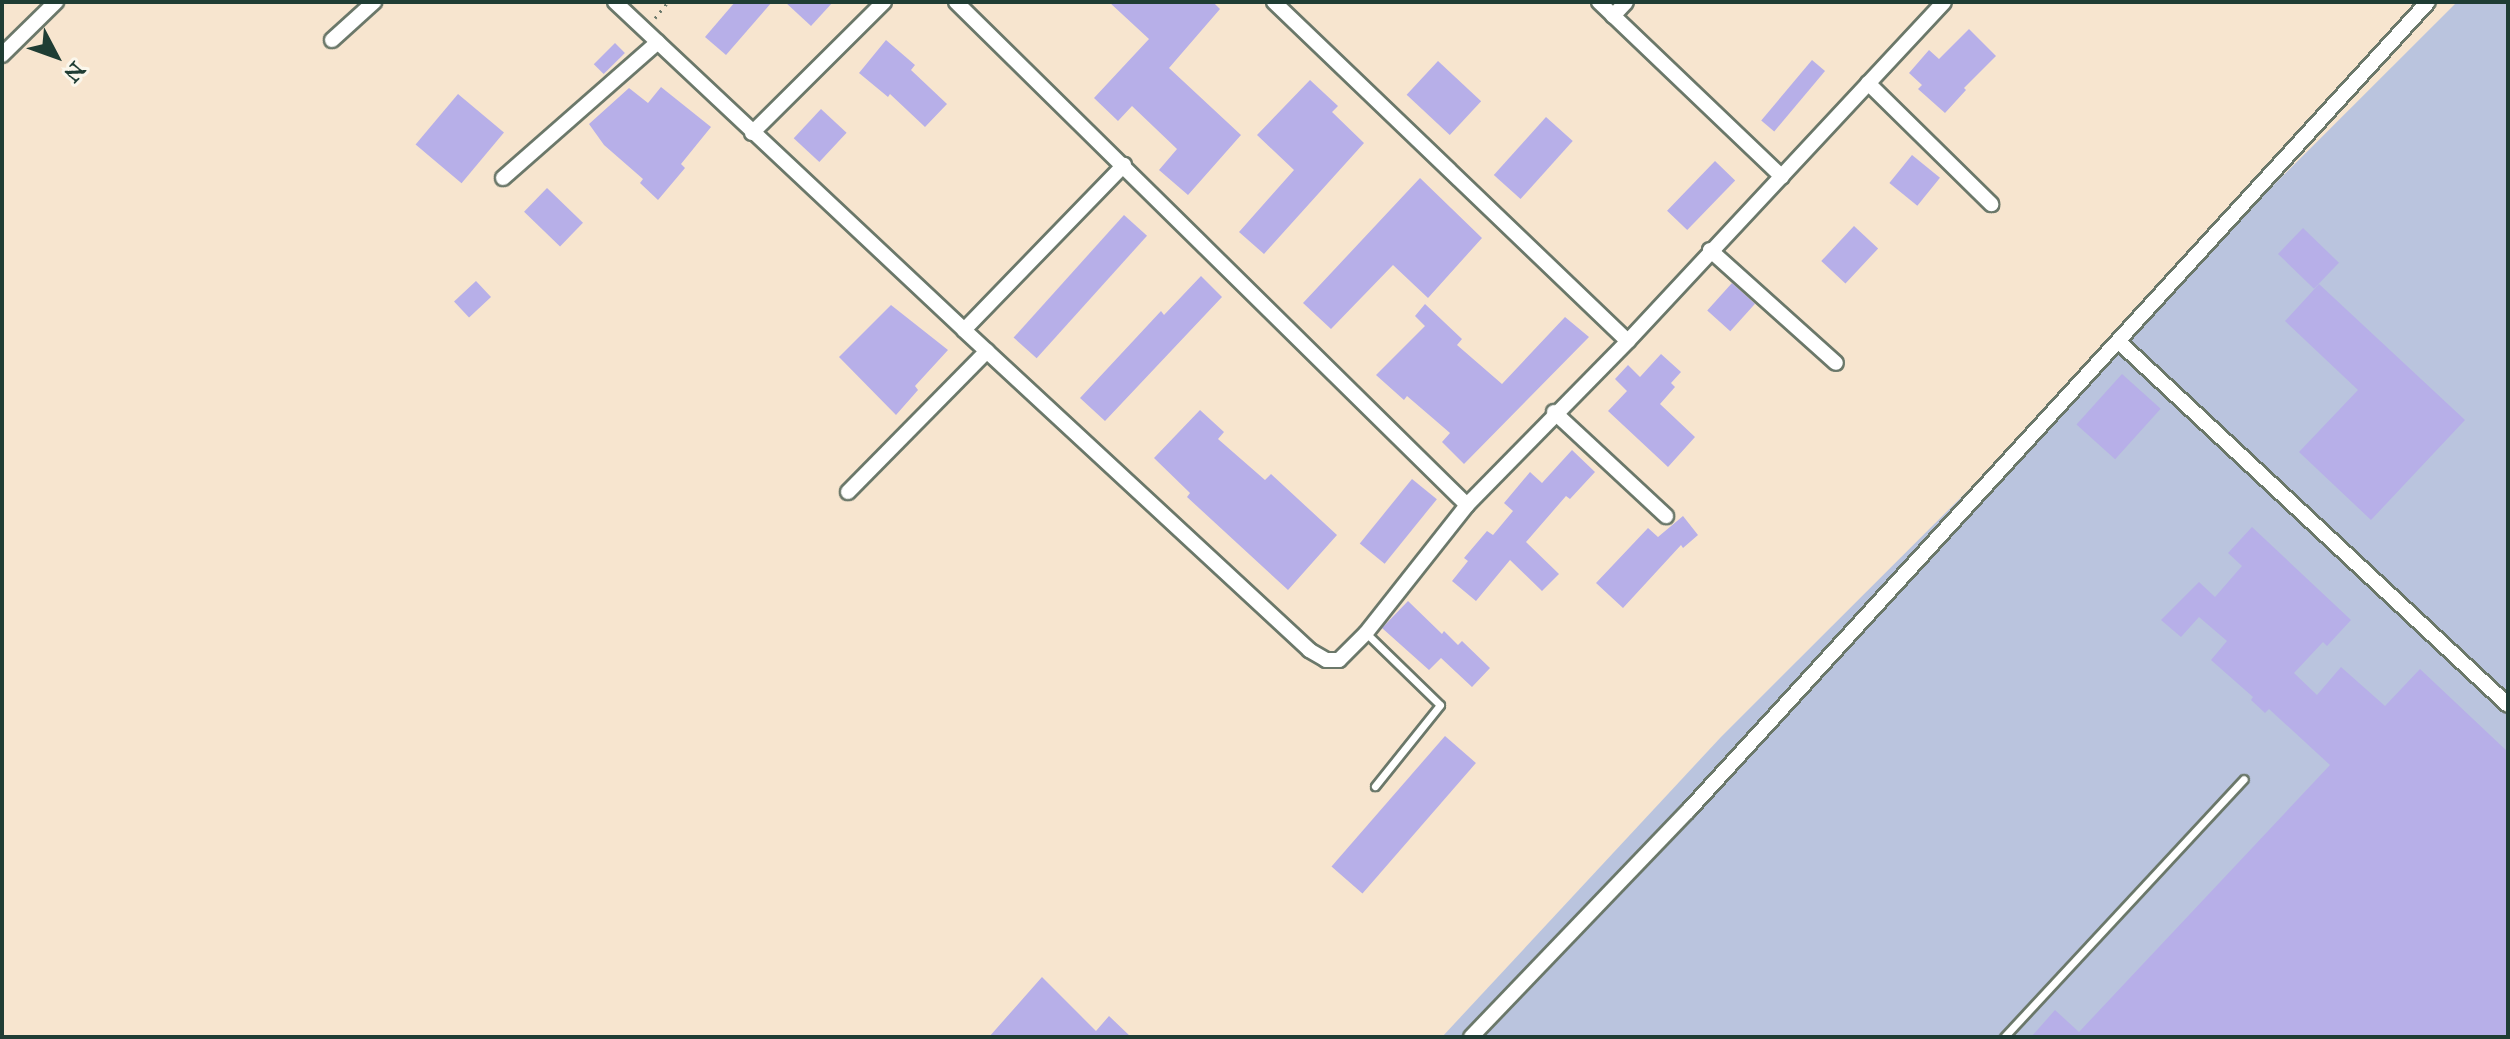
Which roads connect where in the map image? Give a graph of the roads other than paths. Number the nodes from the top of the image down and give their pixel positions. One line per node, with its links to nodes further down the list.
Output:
1 (56, 2): 14 (street)
2 (374, 2): 12 (street)
3 (615, 2): 13 (street)
4 (884, 2): 16 (street)
5 (956, 2): 17 (street)
6 (1274, 2): 23 (street)
7 (1599, 2): 11 (street)
8 (1626, 2): 11 (street)
9 (1944, 2): 15 (street)
10 (2428, 2): 24 (street)
11 (1613, 16): 18 (street)
12 (332, 40)
13 (658, 42): 16 (street); 19 (street)
14 (2, 55)
15 (1868, 83): 18 (street); 20 (street)
16 (752, 133): 22 (street)
17 (1124, 165): 22 (street); 29 (street)
18 (1782, 177): 21 (street)
19 (503, 178)
20 (1991, 204)
21 (1710, 250): 23 (street); 26 (street)
22 (964, 330): 25 (street)
23 (1628, 341): 27 (street)
24 (2118, 341): 32 (street); 35 (street)
25 (987, 351): 28 (street); 31 (street)
26 (1836, 363)
27 (1554, 412): 29 (street); 30 (street)
28 (848, 492)
29 (1467, 505): 31 (street)
30 (1666, 516)
31 (1366, 633): 34 (lane)
32 (2508, 705)
33 (2244, 779): 36 (lane)
34 (1375, 786)
35 (1471, 1037)
36 (2004, 1037)

